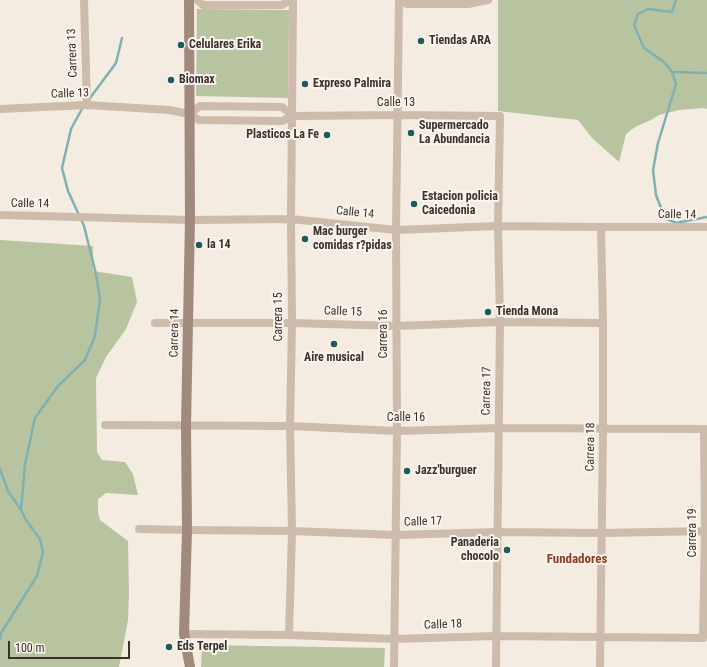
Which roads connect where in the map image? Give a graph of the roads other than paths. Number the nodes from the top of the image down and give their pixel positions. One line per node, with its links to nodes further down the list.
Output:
1 (84, 0): 8 (street, Carrera 13)
2 (189, 0): 10 (main road, Carrera 14)
3 (197, 0): 4 (street)
4 (290, 0)
5 (293, 0): 12 (street, Carrera 15)
6 (399, 0): 7 (street); 11 (street, Carrera 16)
7 (487, 0)
8 (87, 105): 9 (street, Calle 13); 10 (street, Calle 13)
9 (0, 109)
10 (189, 114): 12 (street, Calle 13); 12 (street, Calle 13); 16 (main road, Carrera 14)
11 (398, 114): 12 (street, Calle 13); 13 (street, Calle 13); 20 (street, Carrera 16)
12 (293, 116): 15 (street, Carrera 15)
13 (500, 116): 17 (street, Carrera 17)
14 (0, 215): 16 (street, Calle 14)
15 (291, 219): 16 (street, Calle 14); 20 (street, Calle 14); 24 (street, Carrera 15)
16 (190, 220): 23 (main road, Carrera 14)
17 (498, 226): 18 (street, Calle 14); 20 (street, Calle 14); 21 (street, Carrera 17)
18 (600, 227): 19 (street, Calle 14); 25 (street, Carrera 18)
19 (707, 227)
20 (396, 230): 26 (street, Carrera 16)
21 (500, 322): 25 (street, Calle 15); 26 (street, Calle 15); 30 (street, Carrera 17)
22 (155, 323): 23 (street, Calle 15)
23 (188, 323): 24 (street, Calle 15); 28 (main road, Carrera 14)
24 (292, 323): 26 (street, Calle 15); 29 (street, Carrera 15)
25 (603, 323): 31 (street, Carrera 18)
26 (396, 326): 33 (street, Carrera 16)
27 (105, 425): 28 (street, Calle 16)
28 (186, 426): 29 (street, Calle 16); 35 (main road, Carrera 14)
29 (290, 426): 33 (street, Calle 16); 36 (street, Carrera 15)
30 (499, 428): 31 (street, Calle 16); 33 (street, Calle 16); 37 (street, Carrera 17)
31 (603, 428): 32 (street, Calle 16); 38 (street, Carrera 18)
32 (705, 429): 40 (street, Carrera 19)
33 (397, 431): 39 (street, Carrera 16)
34 (139, 529): 35 (street, Calle 17)
35 (187, 530): 36 (street, Calle 17); 41 (main road, Carrera 14)
36 (292, 530): 39 (street, Calle 17); 42 (street, Carrera 15)
37 (497, 532): 38 (street, Calle 17); 39 (street, Calle 17); 43 (street, Carrera 17)
38 (602, 533): 40 (street, Calle 17); 44 (street, Carrera 18)
39 (396, 535): 45 (street, Carrera 16)
40 (706, 536): 46 (street, Carrera 19)
41 (184, 634): 42 (street, Calle 18); 47 (main road, Carrera 14)
42 (289, 635): 45 (street, Calle 18)
43 (496, 636): 44 (street, Calle 18); 45 (street, Calle 18); 49 (street, Carrera 17)
44 (601, 637): 46 (street, Calle 18); 50 (street, Carrera 18)
45 (394, 639): 48 (street, Carrera 16)
46 (705, 639)
47 (190, 667)
48 (394, 667)
49 (496, 667)
50 (600, 667)

